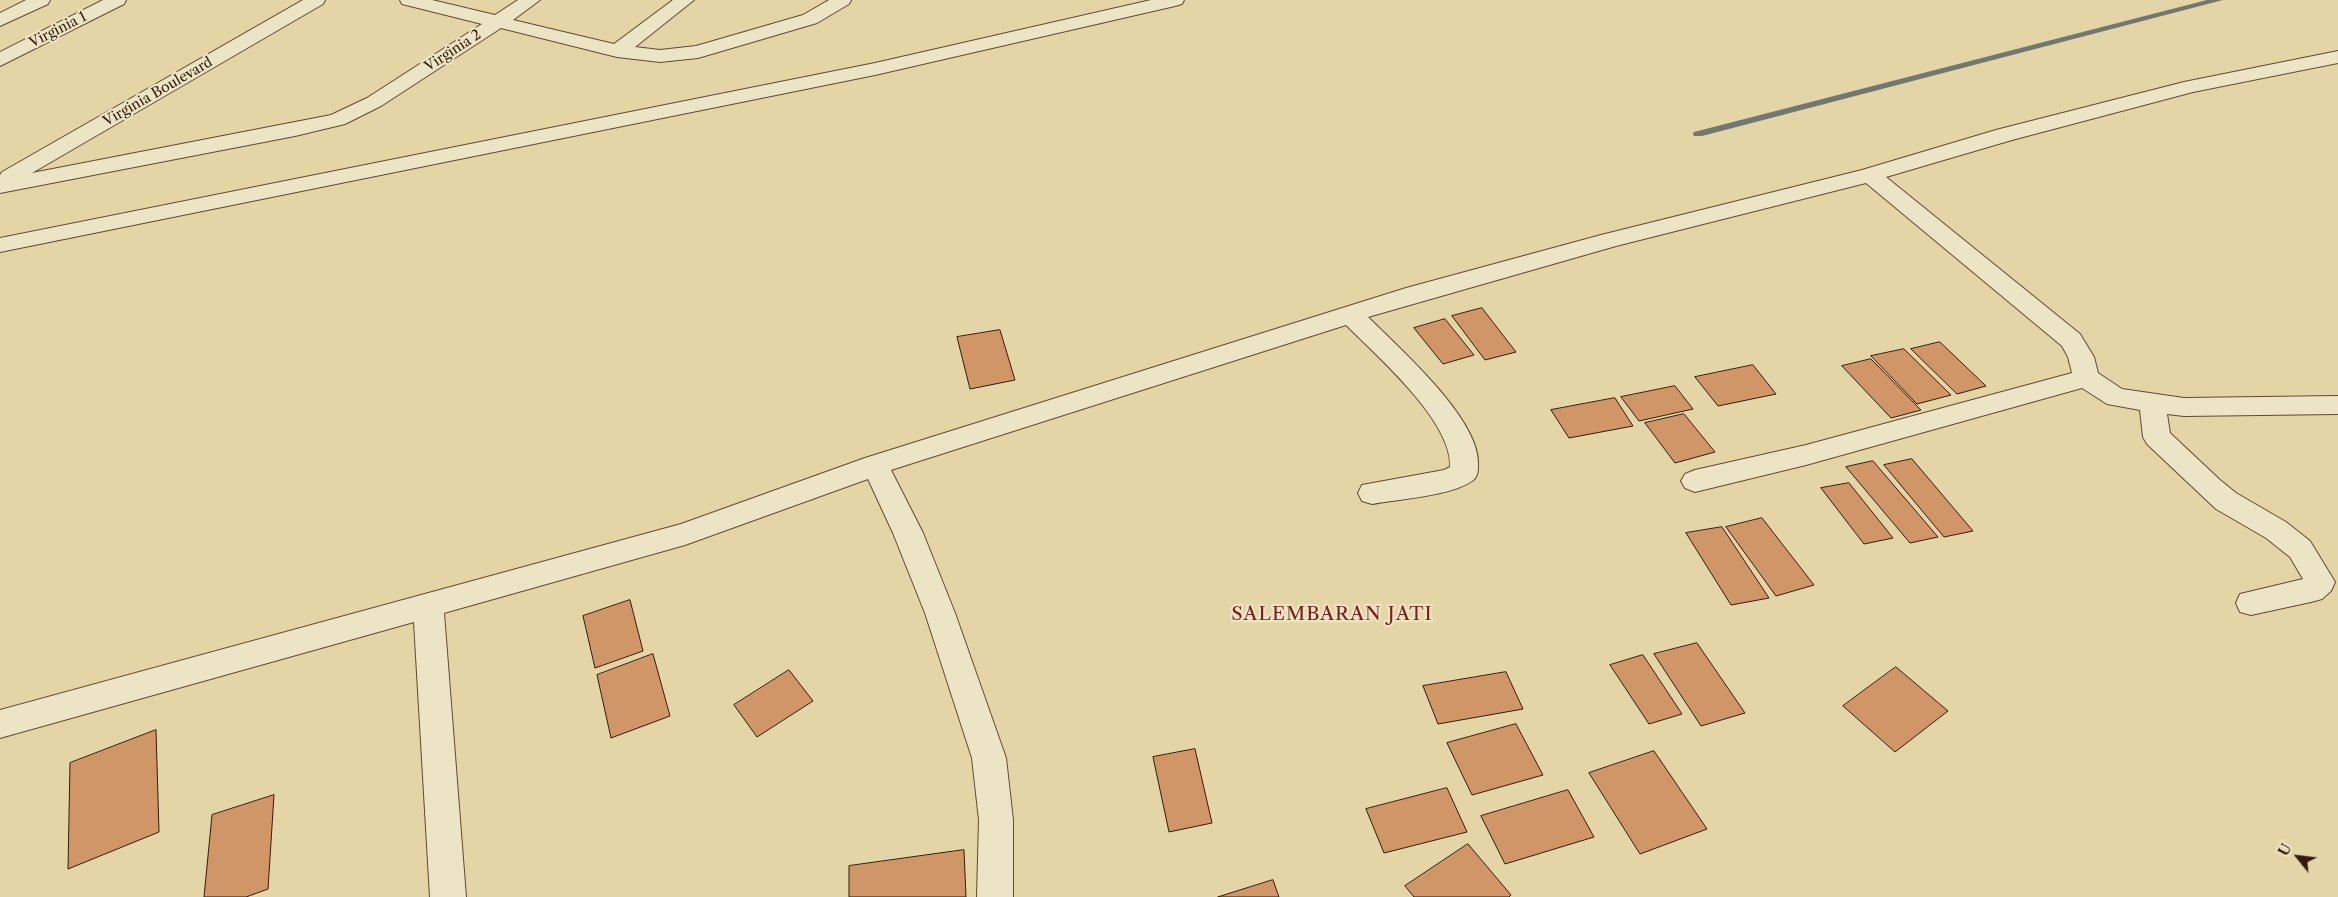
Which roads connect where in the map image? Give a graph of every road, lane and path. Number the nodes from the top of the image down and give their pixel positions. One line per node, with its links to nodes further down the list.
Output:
1 (42, 0): 9 (street)
2 (117, 0): 13 (street, Virginia 1)
3 (316, 0): 15 (street, Virginia Boulevard)
4 (409, 0): 10 (street)
5 (531, 0): 10 (street, Virginia 2)
6 (685, 0): 11 (street)
7 (1175, 0): 16 (street)
8 (841, 1): 11 (street)
9 (0, 20)
10 (498, 22): 11 (street); 15 (street, Virginia 2)
11 (616, 51)
12 (2338, 57): 14 (street)
13 (0, 60)
14 (1870, 175): 17 (street); 18 (street)
15 (0, 185)
16 (0, 245)
17 (1351, 315): 21 (street); 23 (street)
18 (2086, 378): 19 (street); 22 (street)
19 (2152, 402): 20 (street); 24 (street)
20 (2338, 405)
21 (875, 465): 25 (street); 28 (street)
22 (1695, 481)
23 (1372, 493)
24 (2251, 603)
25 (428, 606): 26 (street); 27 (street)
26 (0, 724)
27 (448, 897)
28 (995, 897)

